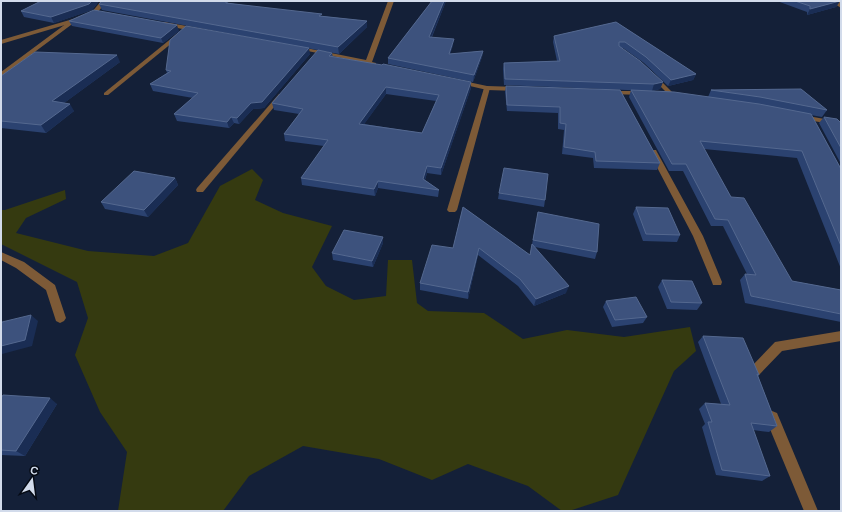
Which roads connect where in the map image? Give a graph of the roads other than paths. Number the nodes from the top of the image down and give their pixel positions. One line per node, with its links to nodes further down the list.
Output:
1 (104, 1): 3 (street)
2 (391, 1): 11 (street)
3 (95, 12): 4 (street); 5 (street)
4 (103, 14)
5 (73, 21): 9 (street); 14 (street)
6 (157, 23): 7 (street)
7 (188, 28): 8 (street); 20 (street)
8 (203, 31)
9 (1, 42)
10 (286, 46): 11 (street)
11 (368, 63): 12 (street)
12 (382, 66)
13 (646, 70): 23 (street)
14 (1, 75)
15 (450, 80): 17 (street)
16 (286, 88): 30 (street)
17 (487, 88): 18 (street); 31 (street)
18 (526, 89)
19 (597, 91): 21 (street)
20 (106, 94)
21 (650, 94)
22 (657, 94): 23 (street)
23 (672, 95): 24 (street)
24 (680, 96)
25 (790, 114): 26 (street)
26 (811, 118): 27 (street); 28 (street)
27 (841, 124)
28 (817, 130)
29 (650, 147): 33 (street)
30 (200, 190)
31 (452, 210)
32 (1, 256): 34 (street)
33 (717, 282)
34 (60, 318)
35 (841, 336): 36 (street)
36 (755, 371)
37 (772, 417): 38 (street)
38 (811, 511)

